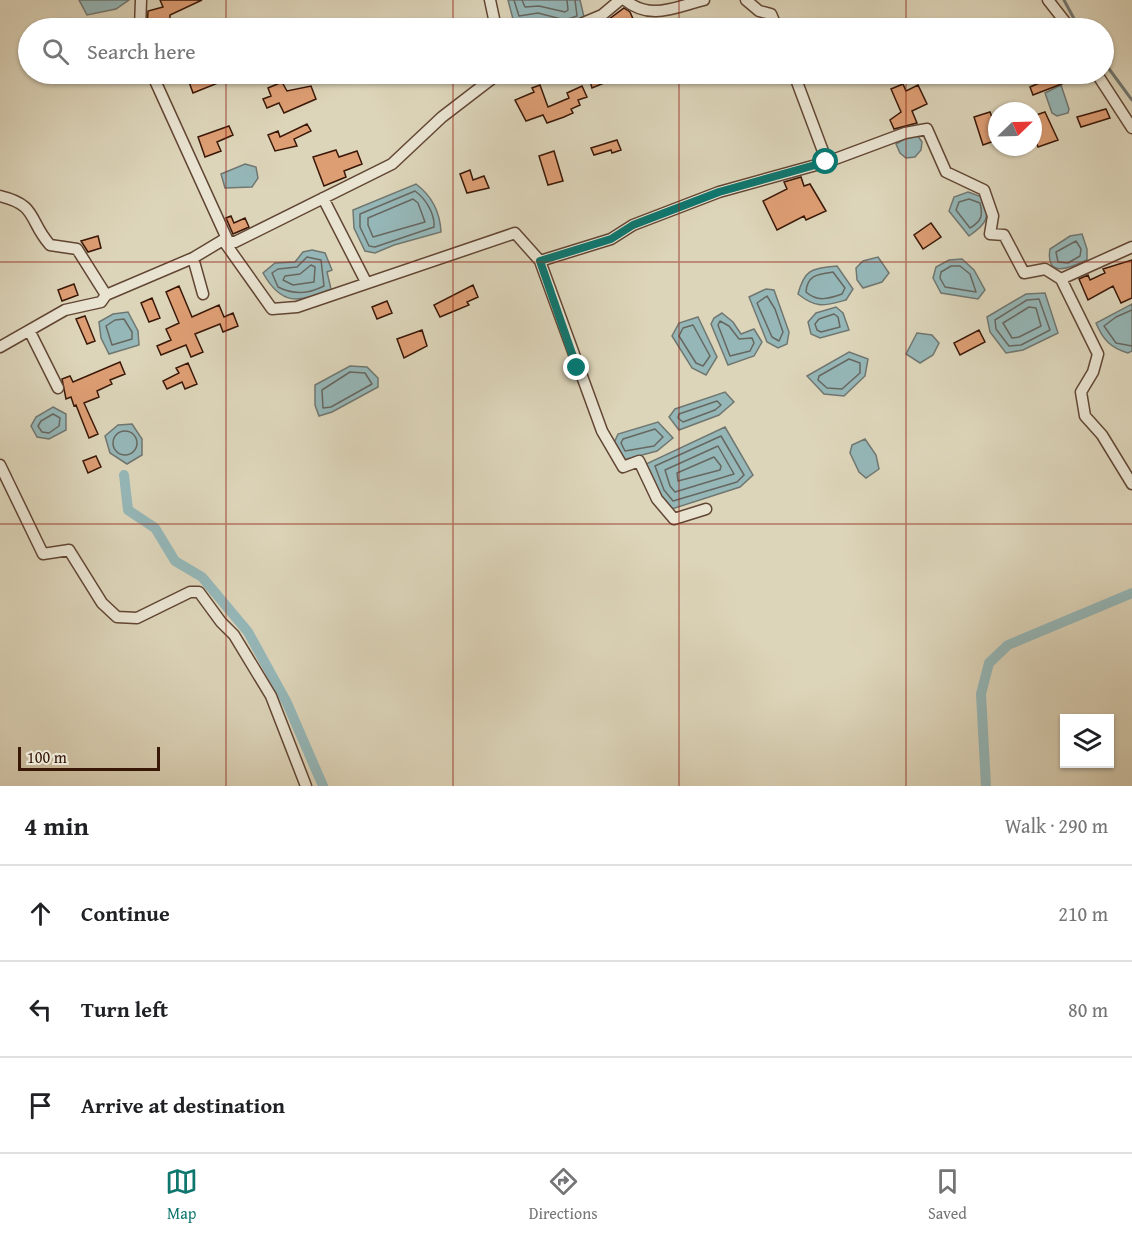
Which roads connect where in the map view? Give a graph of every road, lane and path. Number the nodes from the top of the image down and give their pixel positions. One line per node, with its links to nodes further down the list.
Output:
1 (141, 0): 8 (street)
2 (490, 0): 9 (street)
3 (620, 0): 10 (street)
4 (625, 0): 5 (street)
5 (704, 0)
6 (746, 0): 11 (street)
7 (1048, 0): 12 (street)
8 (141, 18)
9 (494, 18)
10 (595, 18)
11 (773, 18)
12 (1062, 18)
13 (156, 84): 21 (street)
14 (485, 84): 20 (street)
15 (798, 84): 18 (street)
16 (1103, 84): 17 (street)
17 (1132, 128)
18 (826, 162): 24 (street); 25 (street)
19 (0, 196): 28 (street)
20 (323, 198): 21 (street); 26 (street)
21 (226, 240): 23 (street); 26 (street)
22 (1132, 247): 25 (street)
23 (193, 258): 27 (street); 28 (street)
24 (540, 261): 26 (street); 34 (street)
25 (1061, 279): 33 (street)
26 (366, 282)
27 (202, 294)
28 (106, 295): 29 (street)
29 (30, 332): 30 (street); 31 (street)
30 (0, 347)
31 (58, 388)
32 (0, 465): 35 (street)
33 (1132, 484)
34 (706, 510)
35 (306, 786)

